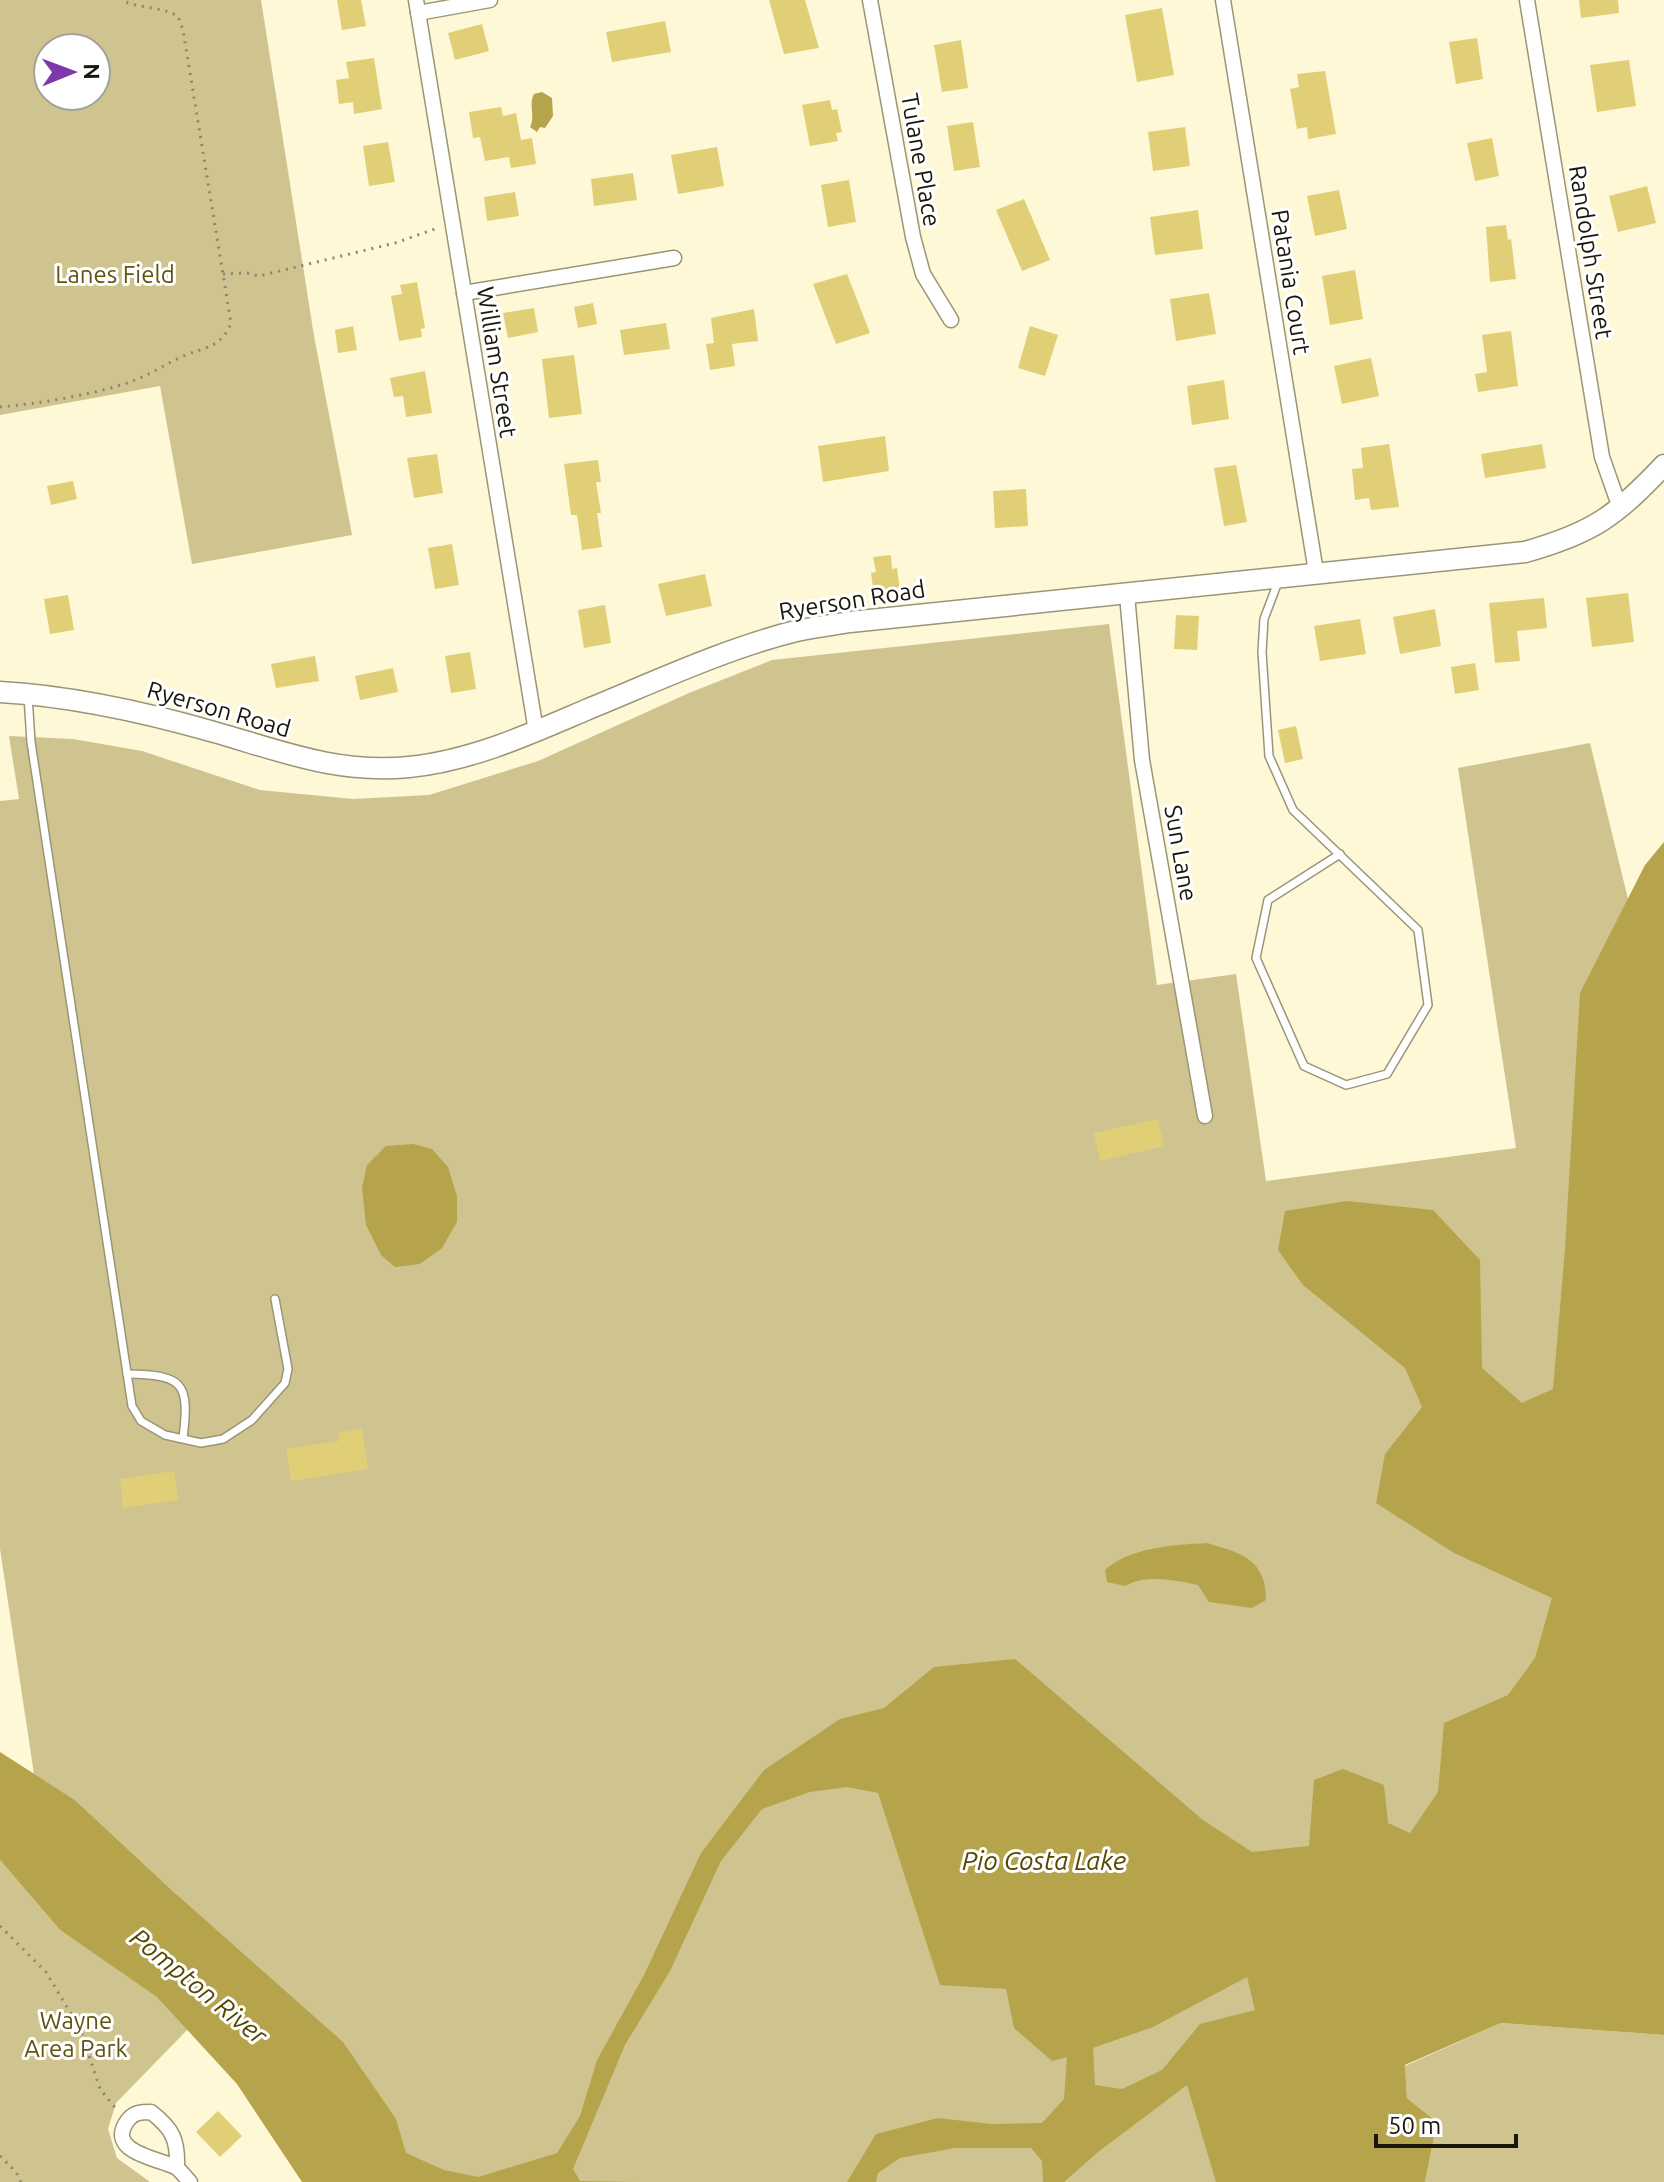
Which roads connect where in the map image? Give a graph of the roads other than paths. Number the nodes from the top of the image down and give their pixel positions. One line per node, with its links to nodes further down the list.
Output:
1 (490, 0): 5 (street)
2 (870, 0): 8 (street, Tulane Place)
3 (1223, 0): 11 (street, Patania Court)
4 (1527, 0): 10 (street, Randolph Street)
5 (417, 6): 7 (street, William Street)
6 (674, 258): 7 (street)
7 (464, 293): 16 (street, William Street)
8 (951, 320)
9 (1664, 465): 10 (street, Ryerson Road)
10 (1620, 508): 11 (street, Ryerson Road)
11 (1316, 572): 12 (street, Ryerson Road)
12 (1280, 576): 13 (street, Ryerson Road); 17 (lane)
13 (1127, 595): 16 (street, Ryerson Road); 18 (street, Sun Lane)
14 (0, 692): 15 (street, Ryerson Road)
15 (28, 694): 16 (street, Ryerson Road); 20 (lane)
16 (536, 731)
17 (1340, 854): 17 (lane)
18 (1205, 1116)
19 (275, 1299): 21 (lane)
20 (127, 1374): 21 (lane); 21 (lane)
21 (183, 1438)
22 (177, 2168): 22 (street); 23 (street)
23 (190, 2182)

